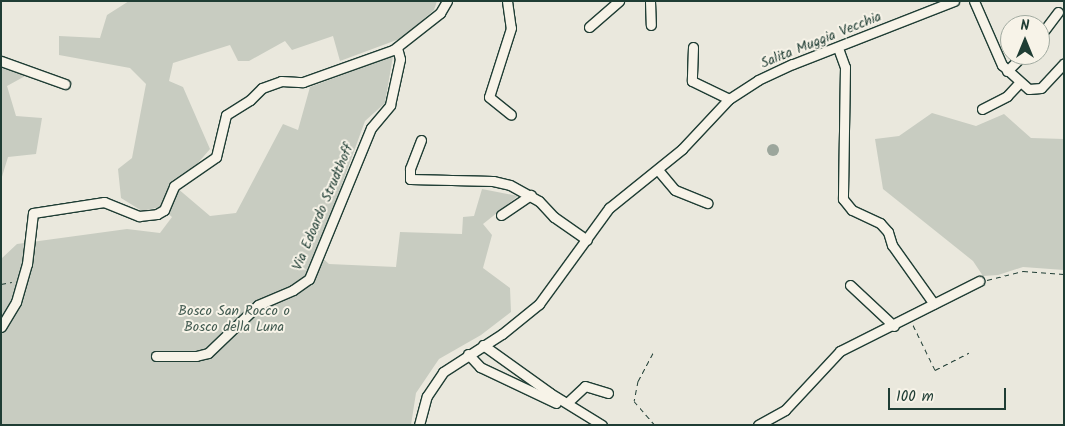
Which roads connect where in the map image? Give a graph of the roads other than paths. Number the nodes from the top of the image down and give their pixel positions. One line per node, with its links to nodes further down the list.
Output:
1 (447, 1): 11 (street)
2 (507, 1): 22 (street)
3 (619, 1): 10 (street)
4 (650, 1): 9 (street)
5 (954, 1): 13 (street, Salita Muggia Vecchia)
6 (974, 1): 17 (street)
7 (1058, 12): 8 (street)
8 (1050, 23)
9 (651, 25)
10 (589, 27)
11 (397, 48): 33 (street); 36 (street, Via Edoardo Strudthoff)
12 (693, 48): 20 (street)
13 (838, 48): 20 (street, Salita Muggia Vecchia); 31 (street)
14 (1, 61): 19 (street)
15 (1064, 63): 18 (street)
16 (1014, 65): 17 (street)
17 (1008, 71): 18 (street)
18 (1020, 82): 21 (street)
19 (65, 84)
20 (729, 99): 24 (street, Salita Muggia Vecchia)
21 (982, 109)
22 (511, 115)
23 (421, 140): 25 (street)
24 (658, 170): 26 (street); 28 (street, Salita Muggia Vecchia)
25 (531, 195): 27 (street); 28 (street)
26 (707, 202)
27 (501, 214)
28 (587, 240): 34 (street, Salita Muggia Vecchia)
29 (979, 280): 31 (street)
30 (850, 286): 32 (street)
31 (934, 304): 32 (street)
32 (894, 326): 41 (street)
33 (1, 327)
34 (483, 345): 35 (street, Salita Muggia Vecchia); 38 (street)
35 (468, 354): 38 (street); 39 (street, Salita Muggia Vecchia)
36 (156, 356)
37 (608, 393): 38 (street)
38 (565, 404): 40 (street)
39 (419, 425)
40 (602, 425)
41 (758, 425)

